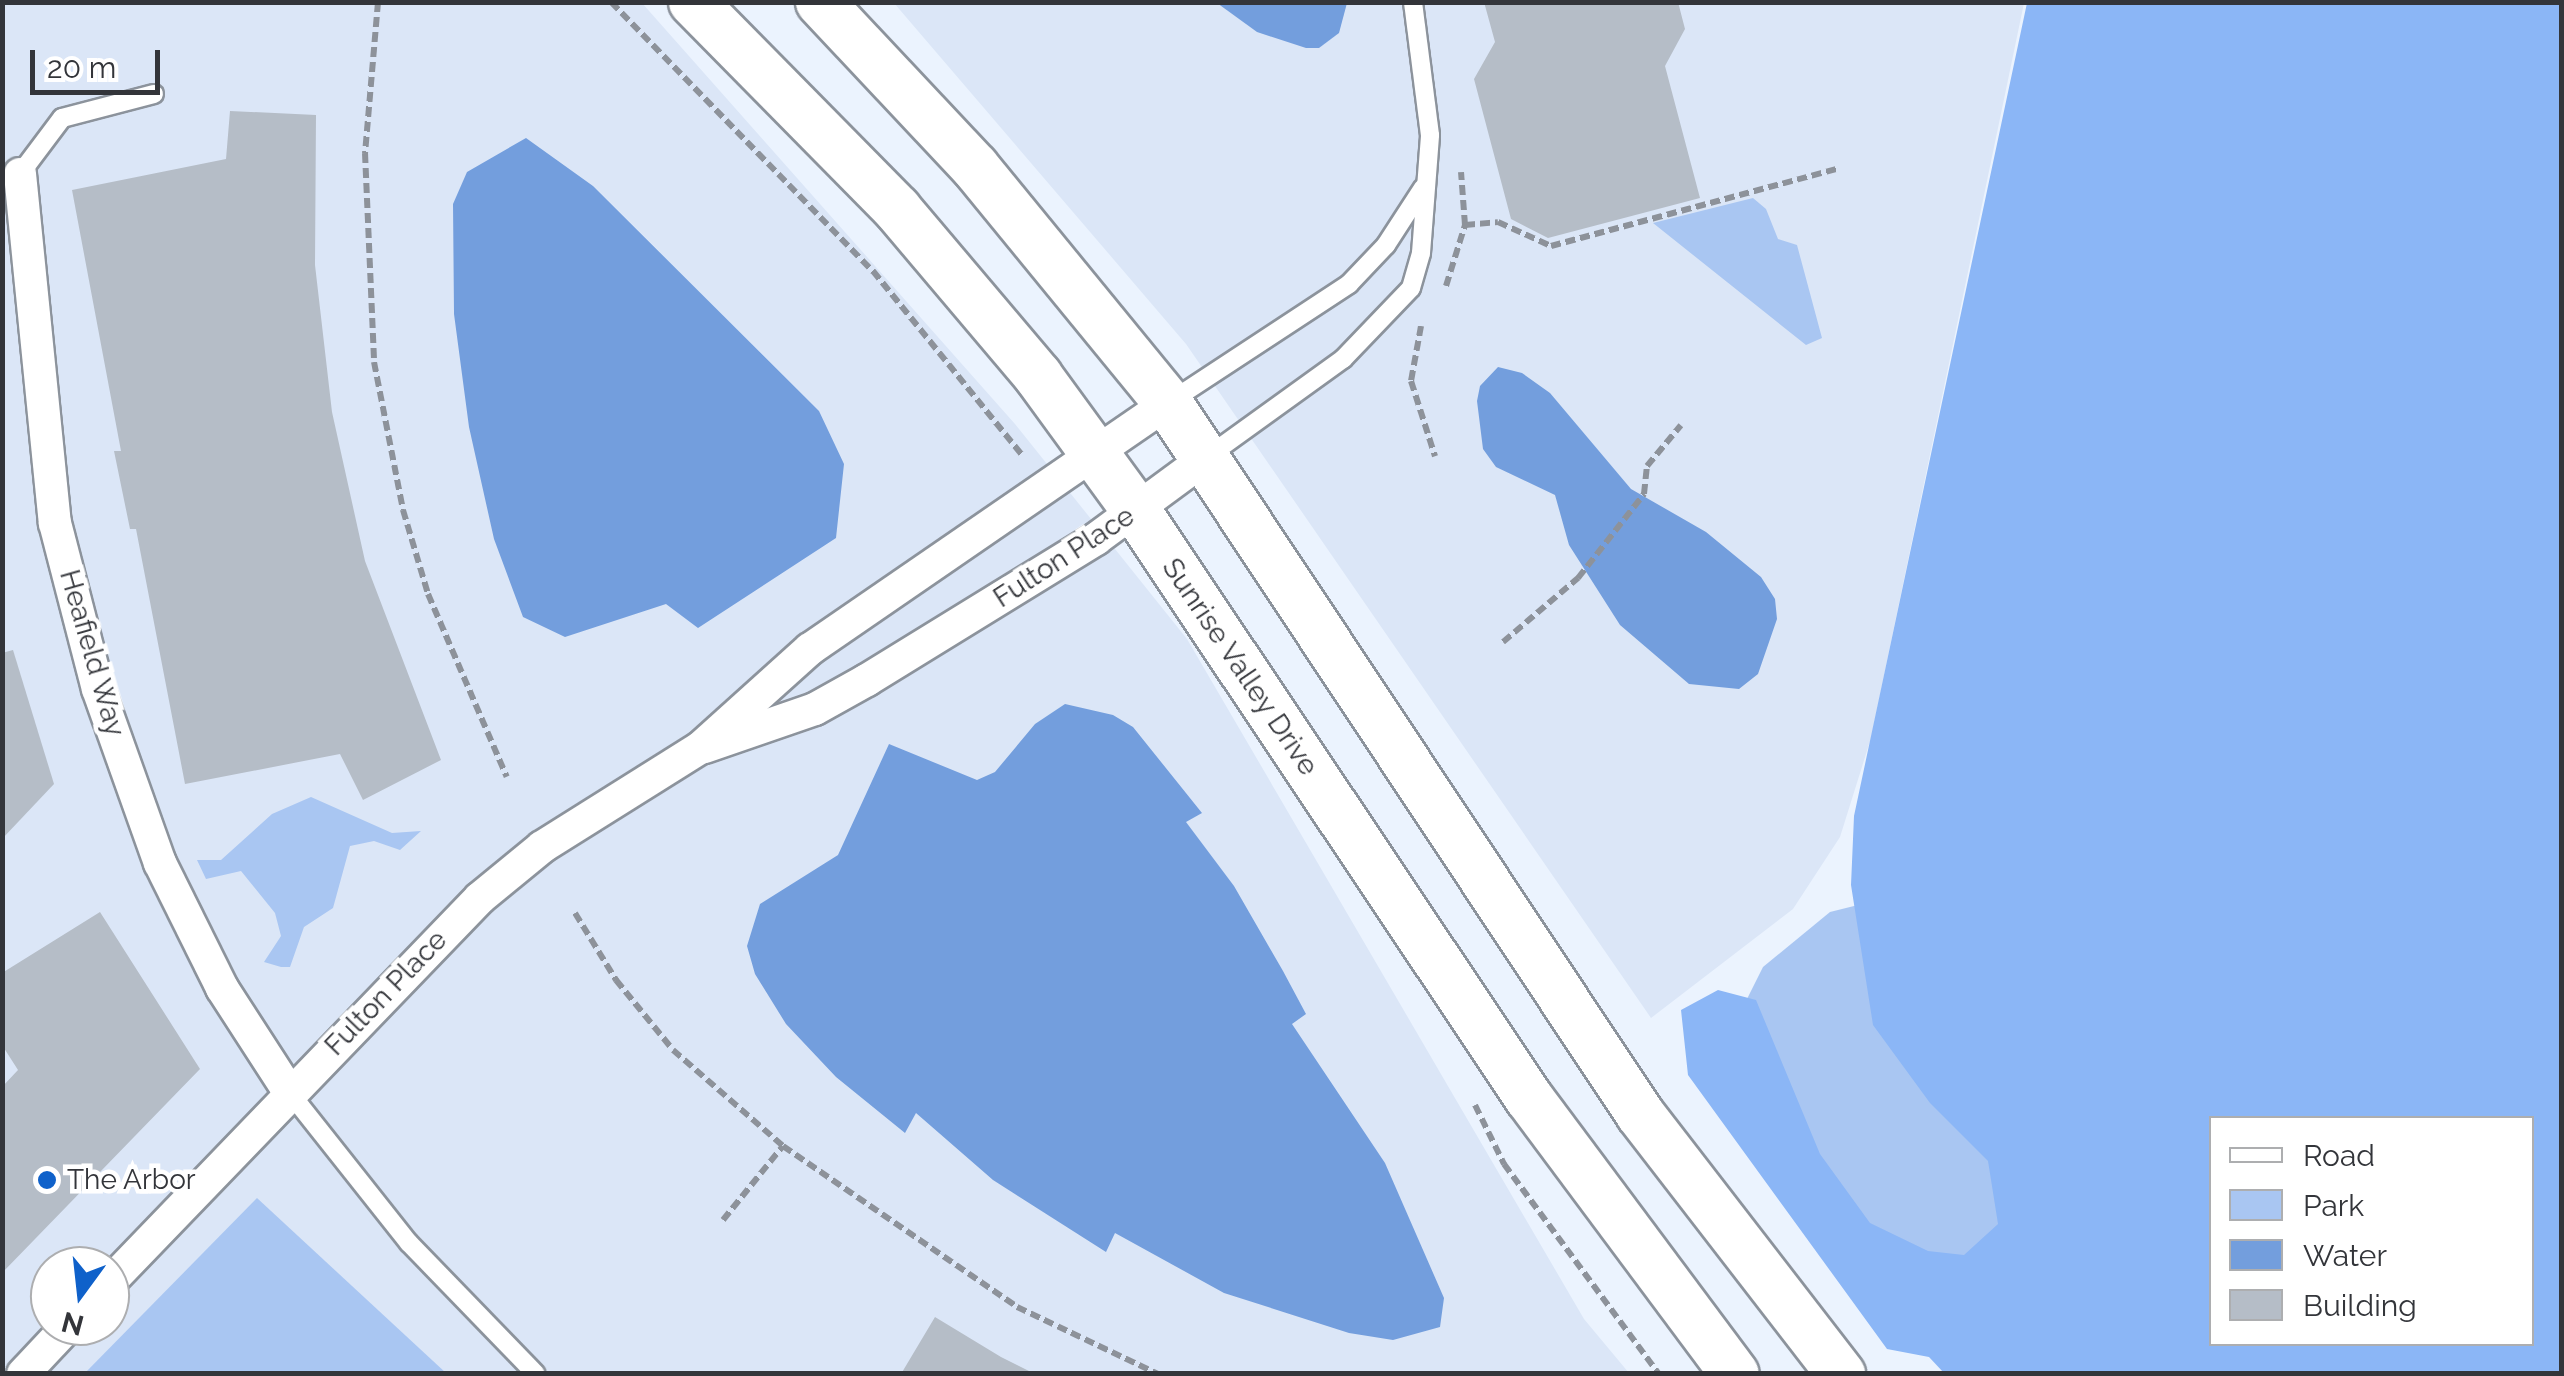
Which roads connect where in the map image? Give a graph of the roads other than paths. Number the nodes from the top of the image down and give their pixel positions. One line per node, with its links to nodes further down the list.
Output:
1 (693, 2): 8 (main road, Sunrise Valley Drive)
2 (820, 2): 7 (main road)
3 (1413, 2): 6 (lane)
4 (154, 94): 5 (lane)
5 (20, 174): 12 (street, Heafield Way)
6 (1426, 183): 7 (lane); 9 (lane)
7 (1168, 403): 8 (street, Fulton Place); 9 (main road)
8 (1094, 452): 10 (main road, Sunrise Valley Drive); 11 (street, Fulton Place)
9 (1206, 458): 10 (street, Fulton Place); 18 (main road)
10 (1137, 512): 11 (street, Fulton Place); 17 (main road, Sunrise Valley Drive)
11 (700, 748): 12 (street, Fulton Place)
12 (290, 1093): 13 (street, Fulton Place); 16 (lane)
13 (130, 1261)
14 (49, 1346): 15 (street)
15 (23, 1374)
16 (536, 1374)
17 (1735, 1374)
18 (1841, 1374)

